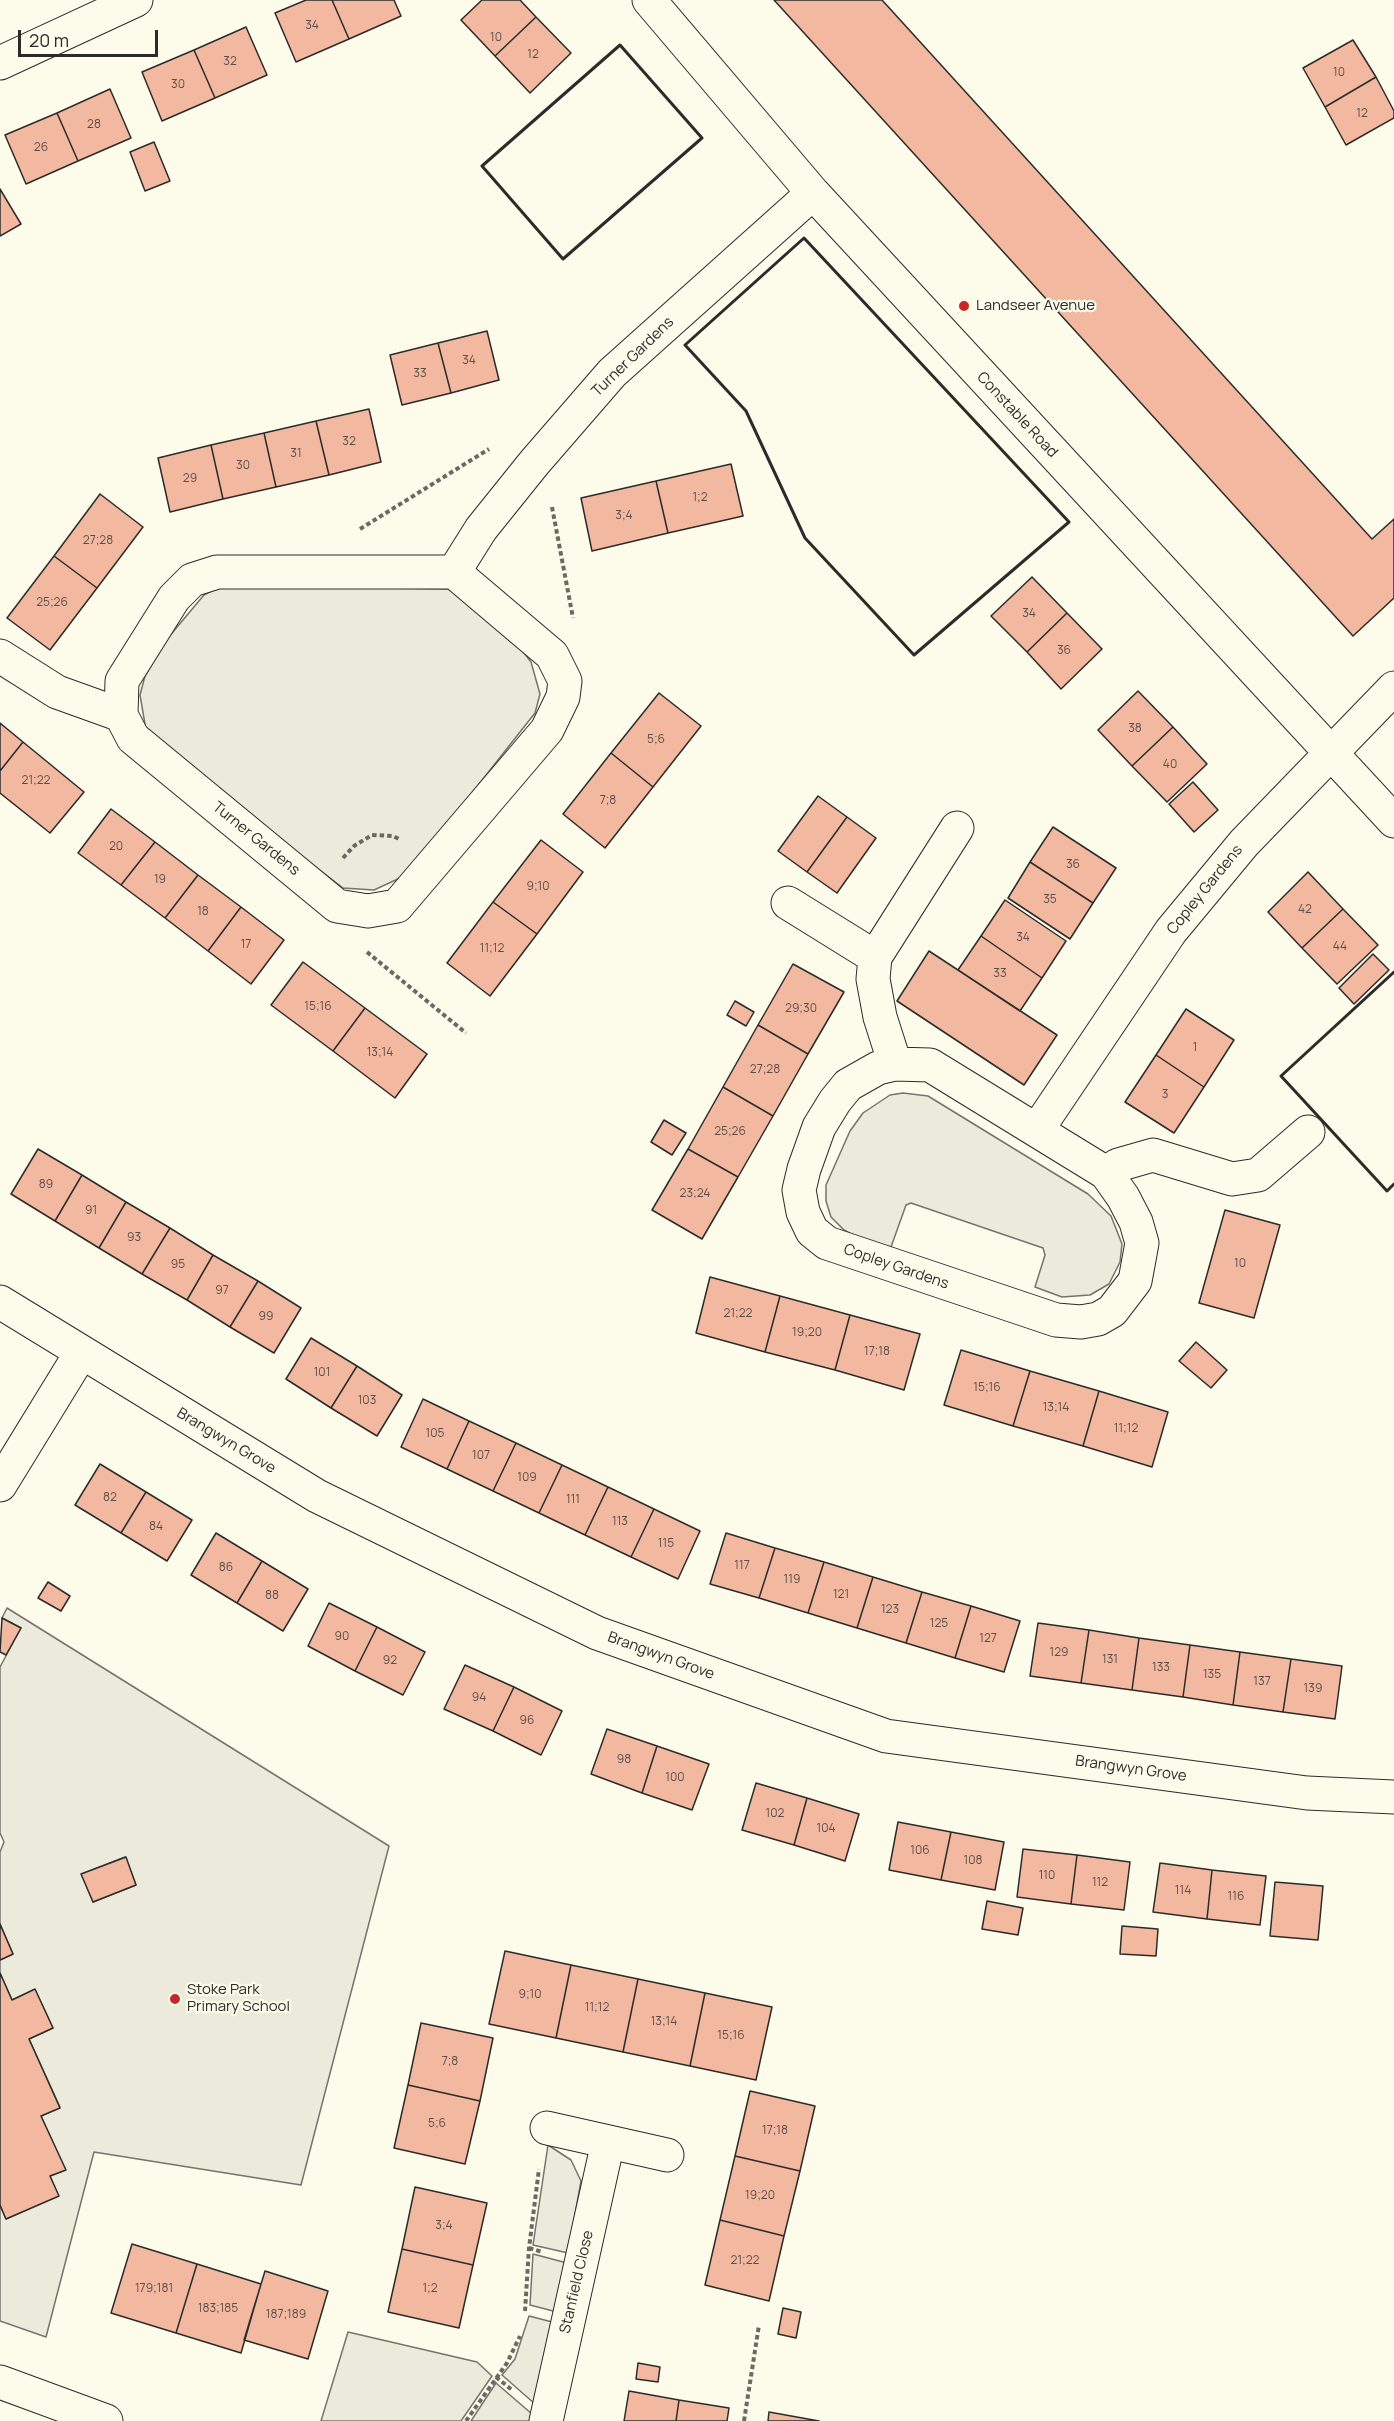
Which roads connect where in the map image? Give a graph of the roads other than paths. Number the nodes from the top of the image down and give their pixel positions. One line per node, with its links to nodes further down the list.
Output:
1 (136, 0): 3 (street)
2 (649, 0): 4 (street, Constable Road)
3 (0, 63)
4 (813, 193): 5 (street, Turner Gardens); 9 (street, Constable Road)
5 (454, 572): 8 (street); 8 (street, Turner Gardens)
6 (0, 656): 8 (street)
7 (1394, 688): 9 (street, Copley Gardens)
8 (121, 715)
9 (1329, 753): 10 (street, Constable Road); 15 (street, Copley Gardens)
10 (1394, 821)
11 (957, 828): 13 (street)
12 (788, 903): 13 (street)
13 (875, 957): 14 (street)
14 (895, 1064): 15 (street, Copley Gardens); 17 (street, Copley Gardens)
15 (1037, 1130): 17 (street, Copley Gardens)
16 (1308, 1132): 17 (street)
17 (1106, 1173)
18 (0, 1302): 19 (street, Brangwyn Grove)
19 (81, 1353): 20 (street); 21 (street, Brangwyn Grove)
20 (0, 1485)
21 (1394, 1797)
22 (547, 2128): 23 (street)
23 (608, 2142): 24 (street); 27 (street, Stanfield Close)
24 (667, 2156)
25 (0, 2382): 26 (street)
26 (106, 2421)
27 (546, 2421)

